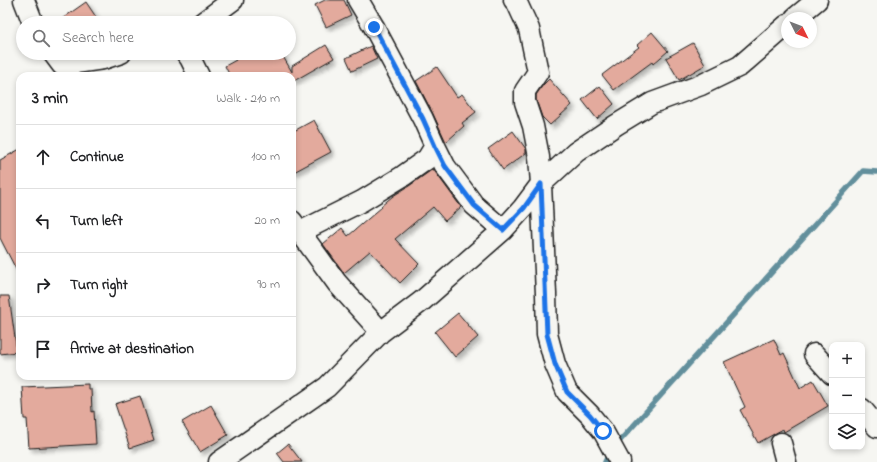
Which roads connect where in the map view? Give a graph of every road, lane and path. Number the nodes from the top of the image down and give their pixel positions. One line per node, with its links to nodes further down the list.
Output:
1 (24, 0): 7 (street)
2 (233, 0): 8 (street)
3 (358, 0): 14 (street)
4 (514, 0): 15 (street)
5 (817, 0): 6 (street)
6 (802, 12)
7 (30, 16)
8 (211, 16)
9 (781, 30): 15 (street)
10 (58, 60): 11 (street)
11 (96, 60)
12 (191, 60): 13 (street)
13 (198, 72)
14 (435, 146): 16 (street); 17 (street)
15 (541, 184): 17 (street); 25 (street)
16 (296, 227): 18 (street)
17 (503, 230): 18 (street)
18 (380, 332): 24 (street)
19 (814, 354): 20 (street)
20 (829, 371)
21 (865, 413): 22 (street)
22 (877, 427)
23 (781, 443): 26 (street)
24 (219, 462)
25 (620, 462)
26 (786, 462)

